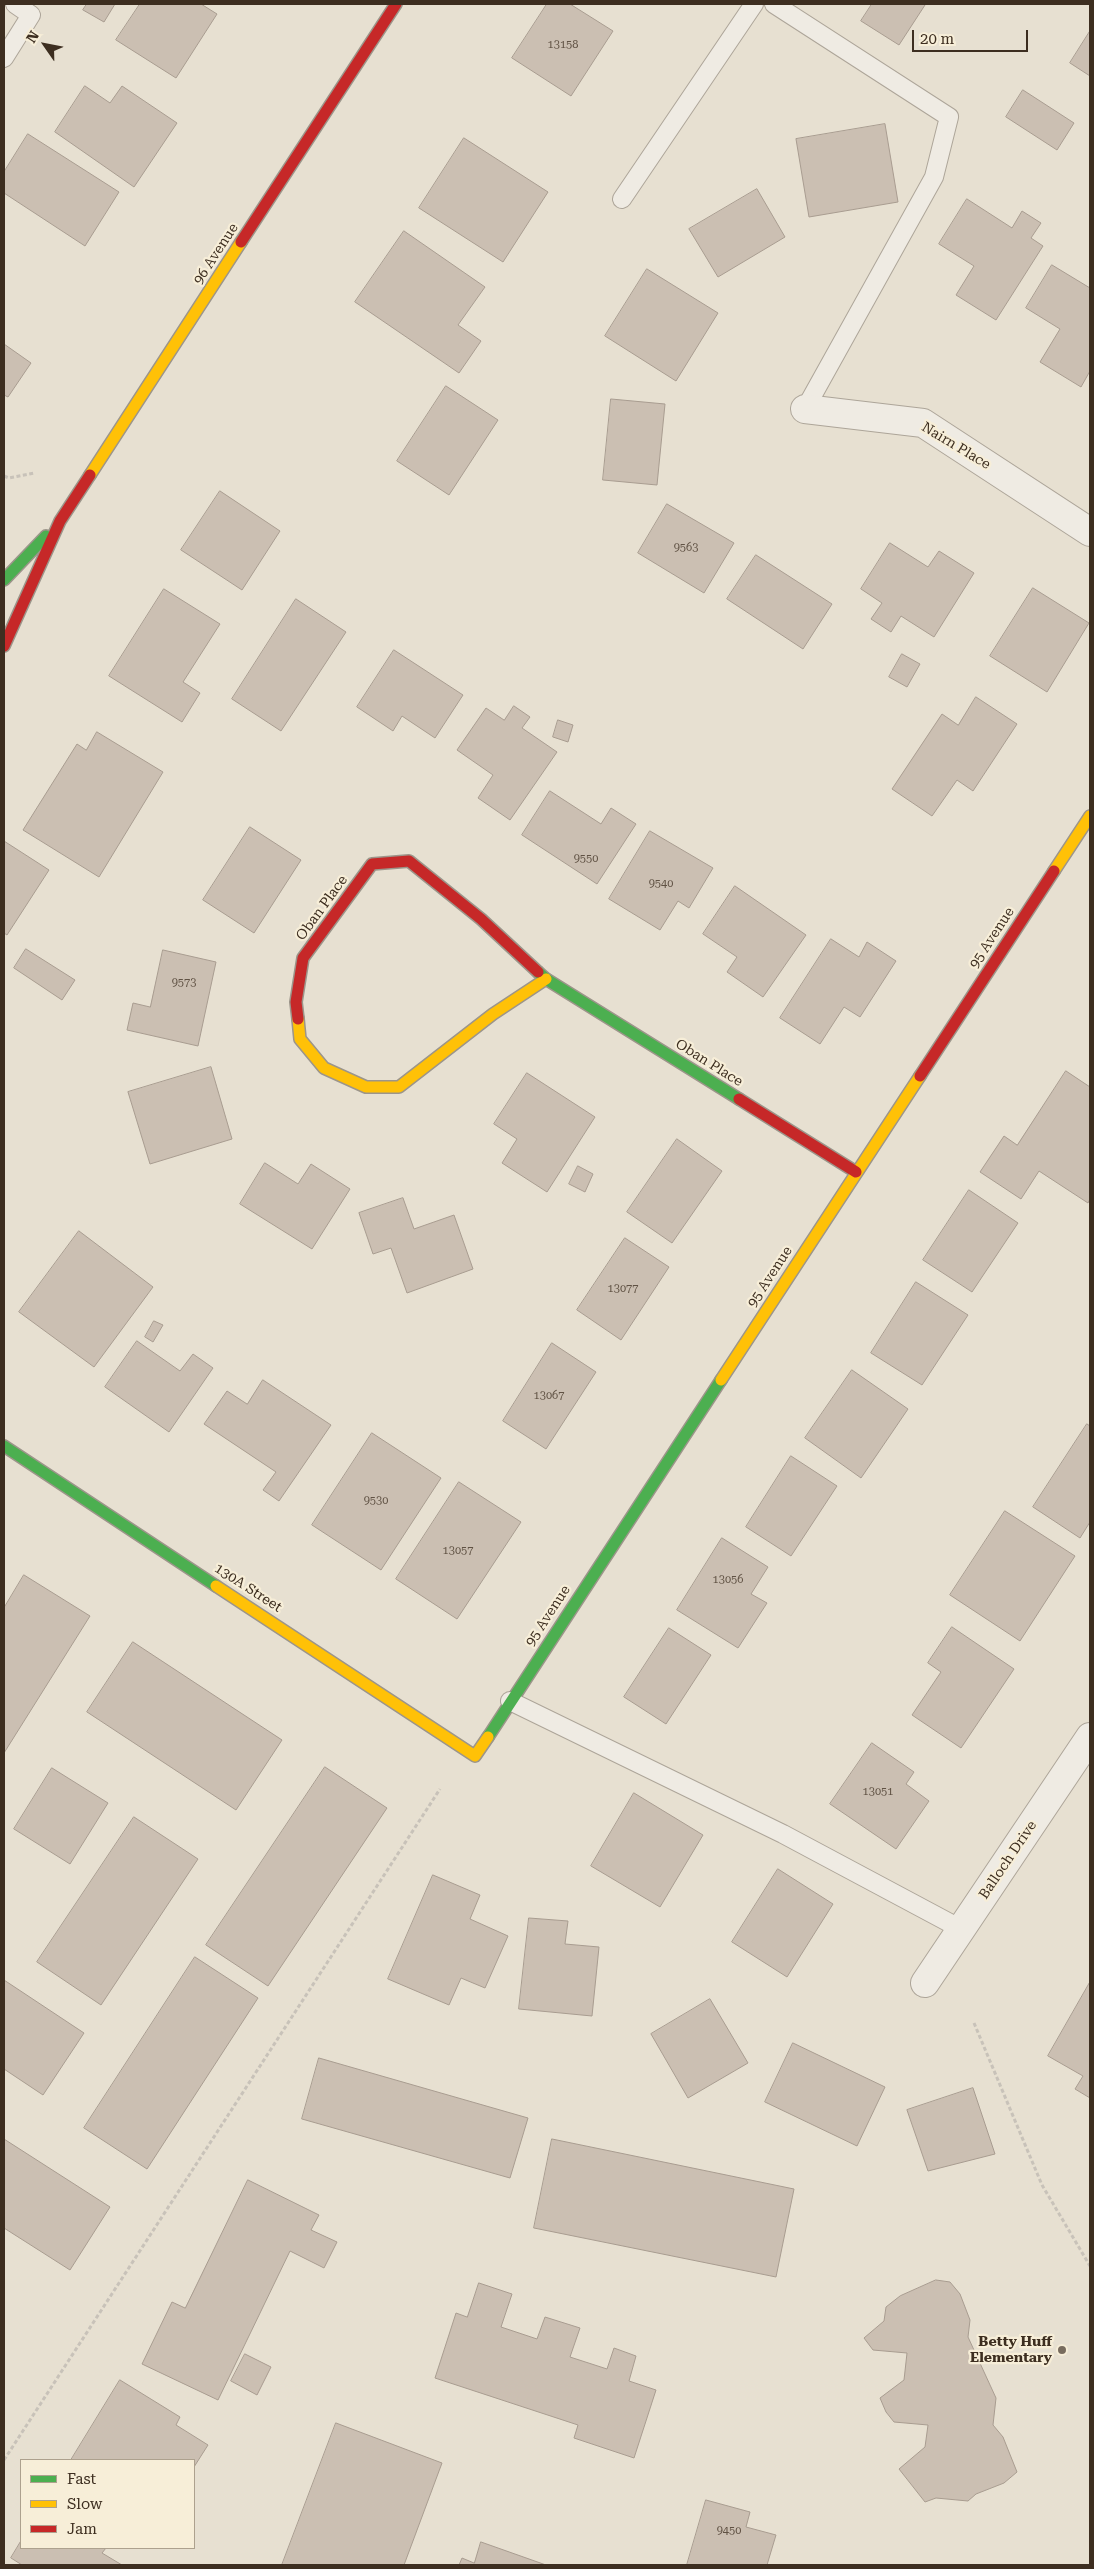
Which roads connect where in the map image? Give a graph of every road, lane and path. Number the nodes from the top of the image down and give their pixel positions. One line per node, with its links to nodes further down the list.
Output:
1 (15, 4): 5 (lane)
2 (396, 4): 10 (street, 96 Avenue)
3 (754, 4): 6 (lane)
4 (774, 4): 7 (lane)
5 (4, 58)
6 (622, 199)
7 (805, 409): 11 (street, Nairn Place)
8 (34, 473): 9 (path)
9 (4, 476)
10 (60, 521): 12 (street, 96 Avenue); 13 (street, 96 Avenue)
11 (1090, 532)
12 (4, 580)
13 (4, 646)
14 (1090, 816): 16 (street, 95 Avenue)
15 (546, 980): 15 (street, Oban Place); 16 (street, Oban Place)
16 (856, 1172): 18 (street, 95 Avenue)
17 (4, 1446): 20 (street, 130A Street)
18 (510, 1701): 20 (street, 95 Avenue); 22 (lane)
19 (1090, 1737): 22 (street, Balloch Drive)
20 (475, 1756)
21 (440, 1789): 26 (path)
22 (961, 1929): 23 (street, Balloch Drive)
23 (925, 1983)
24 (974, 2023): 25 (path)
25 (1090, 2266)
26 (4, 2460)

